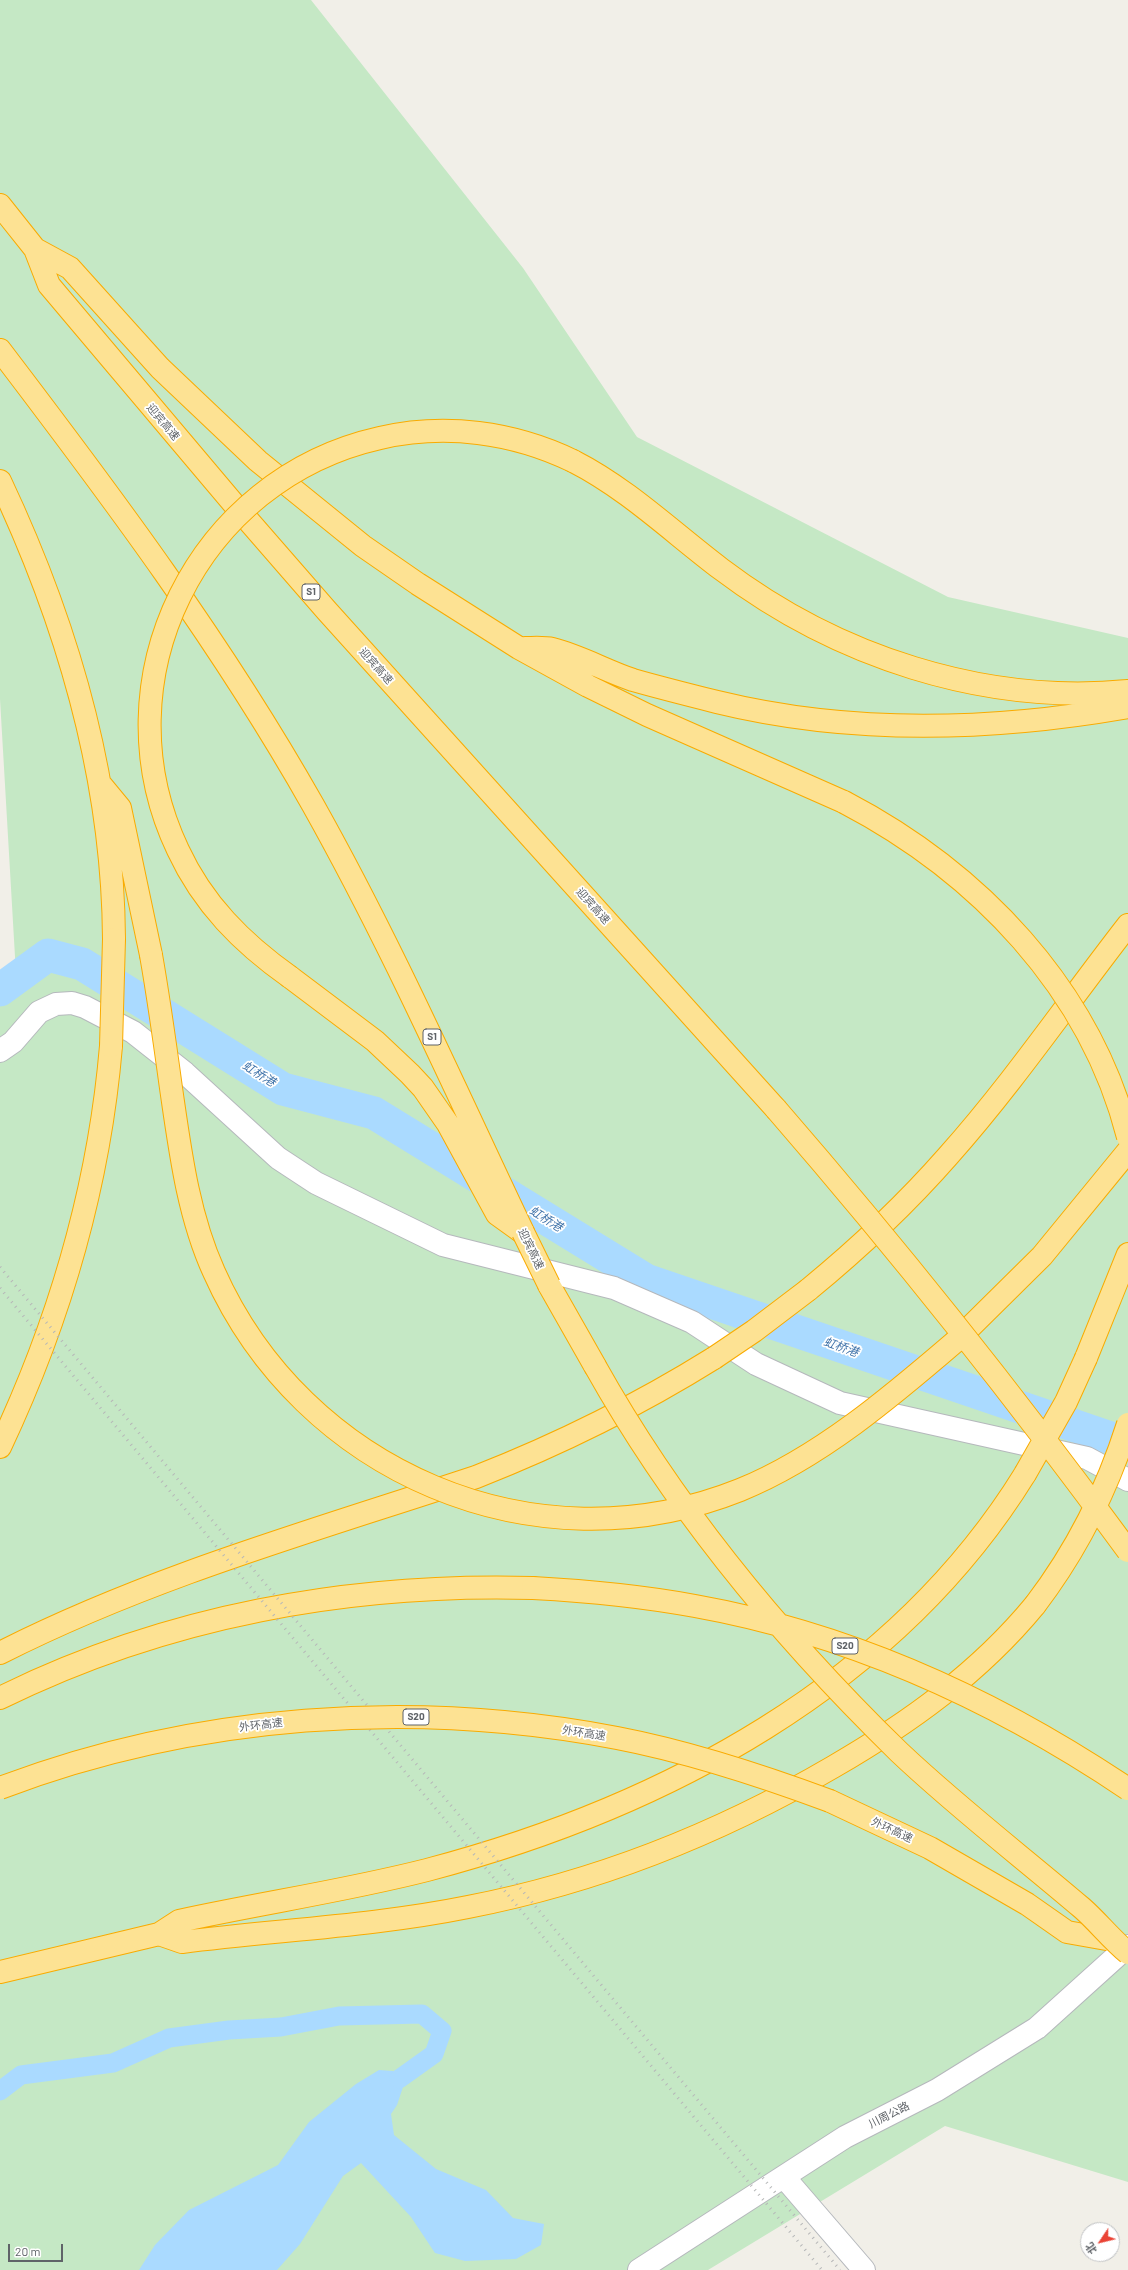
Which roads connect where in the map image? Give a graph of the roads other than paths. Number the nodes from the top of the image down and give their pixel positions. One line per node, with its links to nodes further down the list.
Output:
1 (0, 205): 2 (highway, 迎宾高速 / S1)
2 (36, 249): 5 (highway); 18 (highway, 迎宾高速 / S1, bridge)
3 (0, 350): 13 (highway, 迎宾高速 / S1)
4 (0, 481): 8 (highway)
5 (519, 648): 7 (highway); 11 (highway, bridge)
6 (1128, 690): 13 (highway, bridge)
7 (1128, 707)
8 (100, 784): 12 (highway, bridge); 16 (highway, bridge)
9 (1128, 925): 19 (highway, bridge)
10 (0, 1051): 17 (street)
11 (1128, 1137)
12 (1128, 1151)
13 (523, 1232): 24 (highway, 迎宾高速 / S1, bridge)
14 (1128, 1254): 23 (highway, bridge)
15 (1128, 1424): 23 (highway, bridge)
16 (0, 1448)
17 (1128, 1480)
18 (1128, 1551)
19 (0, 1653)
20 (0, 1698): 22 (highway, S20, bridge)
21 (0, 1788): 24 (highway, 外环高速 / S20, bridge)
22 (1128, 1789)
23 (159, 1934): 25 (highway)
24 (1123, 1946): 26 (street, 川周公路)
25 (0, 1972)
26 (784, 2177): 27 (street, 川周公路); 28 (street)
27 (639, 2270)
28 (864, 2270)

